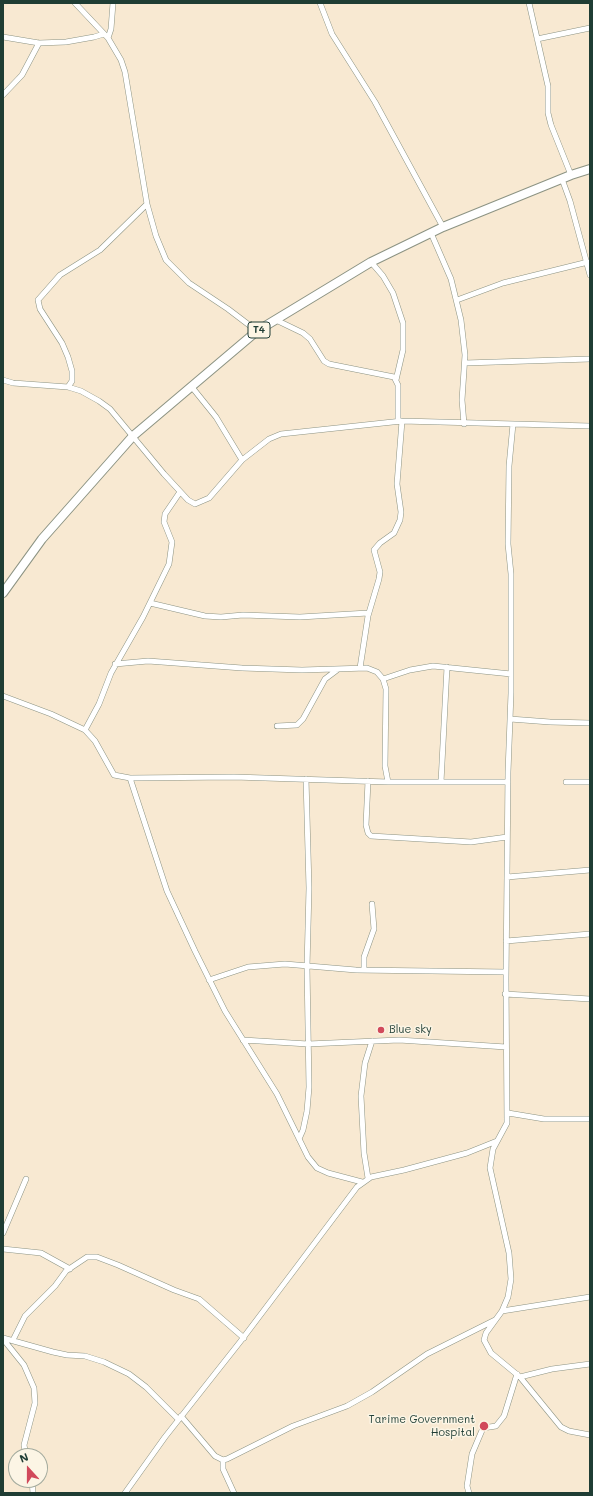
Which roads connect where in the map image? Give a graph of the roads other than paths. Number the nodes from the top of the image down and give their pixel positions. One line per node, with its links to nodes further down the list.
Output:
1 (75, 3): 6 (street)
2 (113, 3): 8 (street)
3 (320, 3): 16 (street)
4 (529, 3): 9 (street)
5 (590, 28): 9 (street)
6 (104, 34): 8 (street); 10 (street)
7 (3, 37): 10 (street)
8 (108, 38): 15 (street)
9 (537, 39): 13 (street)
10 (39, 43): 11 (street)
11 (3, 95)
12 (590, 169): 13 (highway, T4)
13 (571, 175): 14 (highway, T4)
14 (562, 179): 16 (highway, T4); 19 (street)
15 (147, 204): 23 (street); 29 (street)
16 (443, 227): 17 (highway, T4)
17 (430, 233): 18 (highway, T4); 21 (street)
18 (371, 262): 22 (highway, T4); 27 (street)
19 (588, 262): 20 (street); 21 (street)
20 (590, 275)
21 (457, 300): 25 (street)
22 (276, 320): 23 (highway, T4); 27 (street)
23 (257, 331): 28 (highway, T4)
24 (590, 360): 25 (street)
25 (465, 364): 31 (street)
26 (3, 380): 29 (street)
27 (396, 380): 30 (street)
28 (191, 386): 34 (highway, T4); 35 (street)
29 (68, 387): 34 (street)
30 (400, 421): 31 (street); 35 (street); 39 (street)
31 (464, 424): 32 (street)
32 (513, 424): 33 (street); 44 (street)
33 (590, 426)
34 (133, 436): 36 (street); 37 (highway, T4)
35 (242, 460): 36 (street)
36 (180, 492): 38 (street)
37 (3, 593)
38 (150, 603): 39 (street); 40 (street)
39 (368, 613): 42 (street)
40 (116, 664): 43 (street); 50 (street)
41 (447, 667): 44 (street); 45 (street); 55 (street)
42 (360, 668): 43 (street); 45 (street)
43 (337, 670): 49 (street)
44 (511, 674): 47 (street)
45 (383, 679): 54 (street)
46 (3, 696): 50 (street)
47 (510, 718): 48 (street); 56 (street)
48 (590, 723)
49 (277, 726)
50 (85, 730): 51 (street)
51 (130, 778): 52 (street); 68 (street)
52 (306, 779): 53 (street); 65 (street)
53 (368, 781): 54 (street); 59 (street)
54 (388, 782): 55 (street)
55 (441, 782): 56 (street)
56 (508, 782): 59 (street)
57 (566, 782): 58 (street)
58 (590, 782)
59 (507, 837): 61 (street)
60 (590, 870): 61 (street)
61 (507, 877): 64 (street)
62 (372, 904): 66 (street)
63 (590, 934): 64 (street)
64 (506, 941): 67 (street)
65 (307, 967): 66 (street); 68 (street); 73 (street)
66 (364, 970): 67 (street)
67 (506, 972): 69 (street)
68 (210, 980): 71 (street)
69 (506, 994): 70 (street); 74 (street)
70 (590, 999)
71 (243, 1040): 73 (street); 77 (street)
72 (372, 1041): 73 (street); 74 (street); 79 (street)
73 (308, 1044): 77 (street)
74 (506, 1047): 75 (street)
75 (508, 1113): 76 (street); 78 (street)
76 (590, 1120)
77 (299, 1139): 81 (street)
78 (498, 1140): 79 (street); 86 (street)
79 (368, 1178): 81 (street)
80 (26, 1179): 82 (street)
81 (362, 1182): 89 (street)
82 (3, 1233)
83 (3, 1249): 84 (street)
84 (70, 1268): 89 (street); 90 (street)
85 (590, 1297): 86 (street)
86 (502, 1310): 87 (street)
87 (496, 1320): 92 (street); 96 (street)
88 (3, 1338): 90 (street); 95 (street)
89 (244, 1338): 93 (street)
90 (13, 1340): 93 (street)
91 (590, 1364): 92 (street)
92 (519, 1375): 94 (street); 99 (street)
93 (180, 1418): 96 (street); 97 (street)
94 (590, 1436)
95 (25, 1448)
96 (222, 1460): 98 (street)
97 (125, 1493)
98 (234, 1493)
99 (469, 1493)

